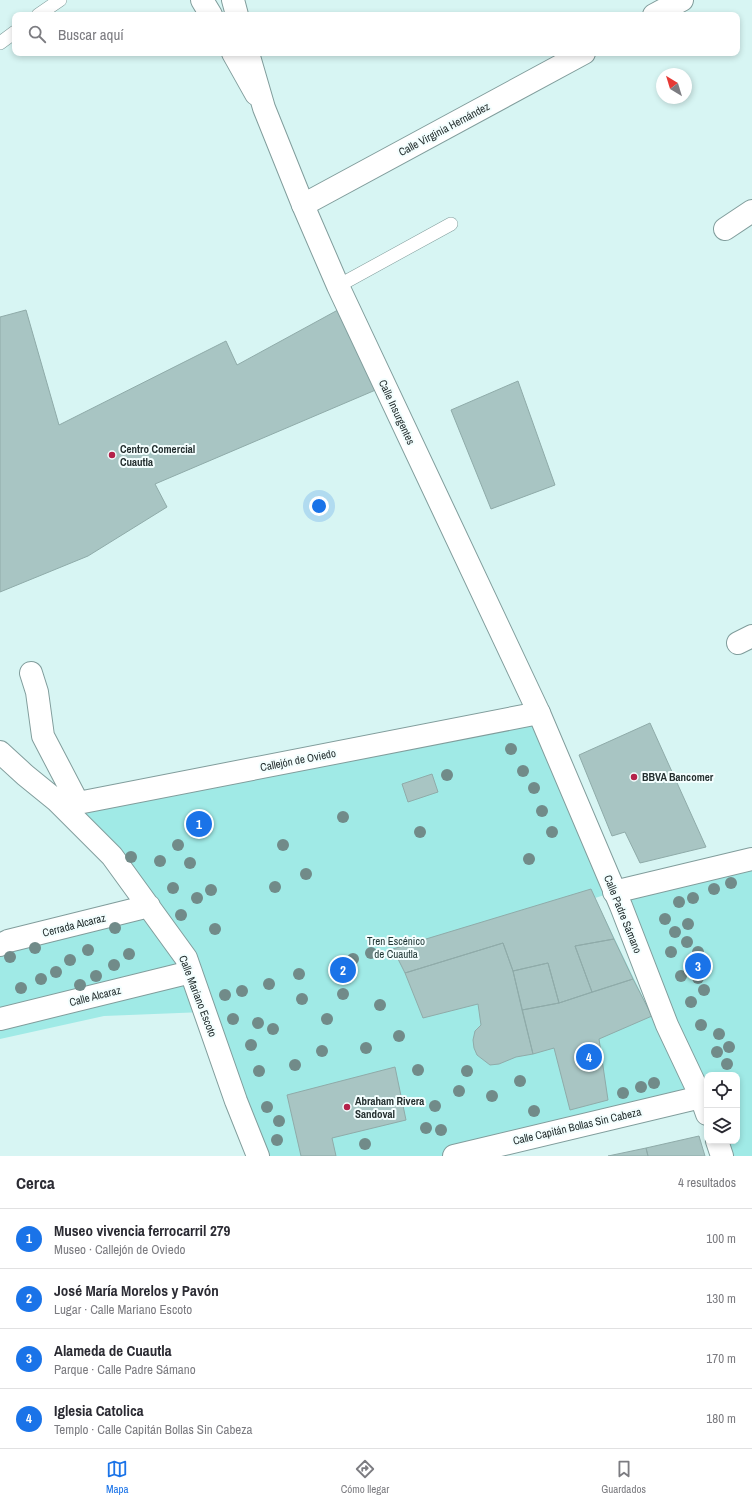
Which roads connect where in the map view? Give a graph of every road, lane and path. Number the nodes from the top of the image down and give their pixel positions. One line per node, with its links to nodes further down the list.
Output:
1 (60, 0): 5 (lane)
2 (202, 0): 6 (street)
3 (233, 0): 7 (street)
4 (682, 0): 8 (street)
5 (42, 12)
6 (209, 12)
7 (236, 12)
8 (660, 12)
9 (12, 34): 10 (lane)
10 (0, 43)
11 (235, 56): 14 (street)
12 (249, 56): 14 (street)
13 (578, 56): 15 (street, Calle Virginia Hernández)
14 (264, 108): 15 (street, Calle Insurgentes)
15 (303, 205): 19 (street, Calle Insurgentes)
16 (752, 211): 18 (street)
17 (451, 224): 19 (lane)
18 (725, 229)
19 (338, 286): 21 (street, Calle Insurgentes)
20 (31, 673): 23 (street)
21 (539, 713): 23 (street, Callejón de Oviedo); 25 (street, Calle Padre Sámano)
22 (0, 752): 23 (street)
23 (68, 802): 26 (street, Calle Mariano Escoto)
24 (752, 859): 25 (street)
25 (614, 892): 30 (street, Calle Padre Sámano)
26 (149, 906): 27 (street, Cerrada Alcaraz); 28 (street, Calle Mariano Escoto)
27 (0, 945)
28 (191, 972): 29 (street, Calle Alcaraz); 32 (street, Calle Mariano Escoto)
29 (0, 1020)
30 (704, 1105): 33 (street, Calle Capitán Bollas Sin Cabeza)
31 (718, 1144): 34 (street)
32 (258, 1156)
33 (454, 1156)
34 (722, 1156)

